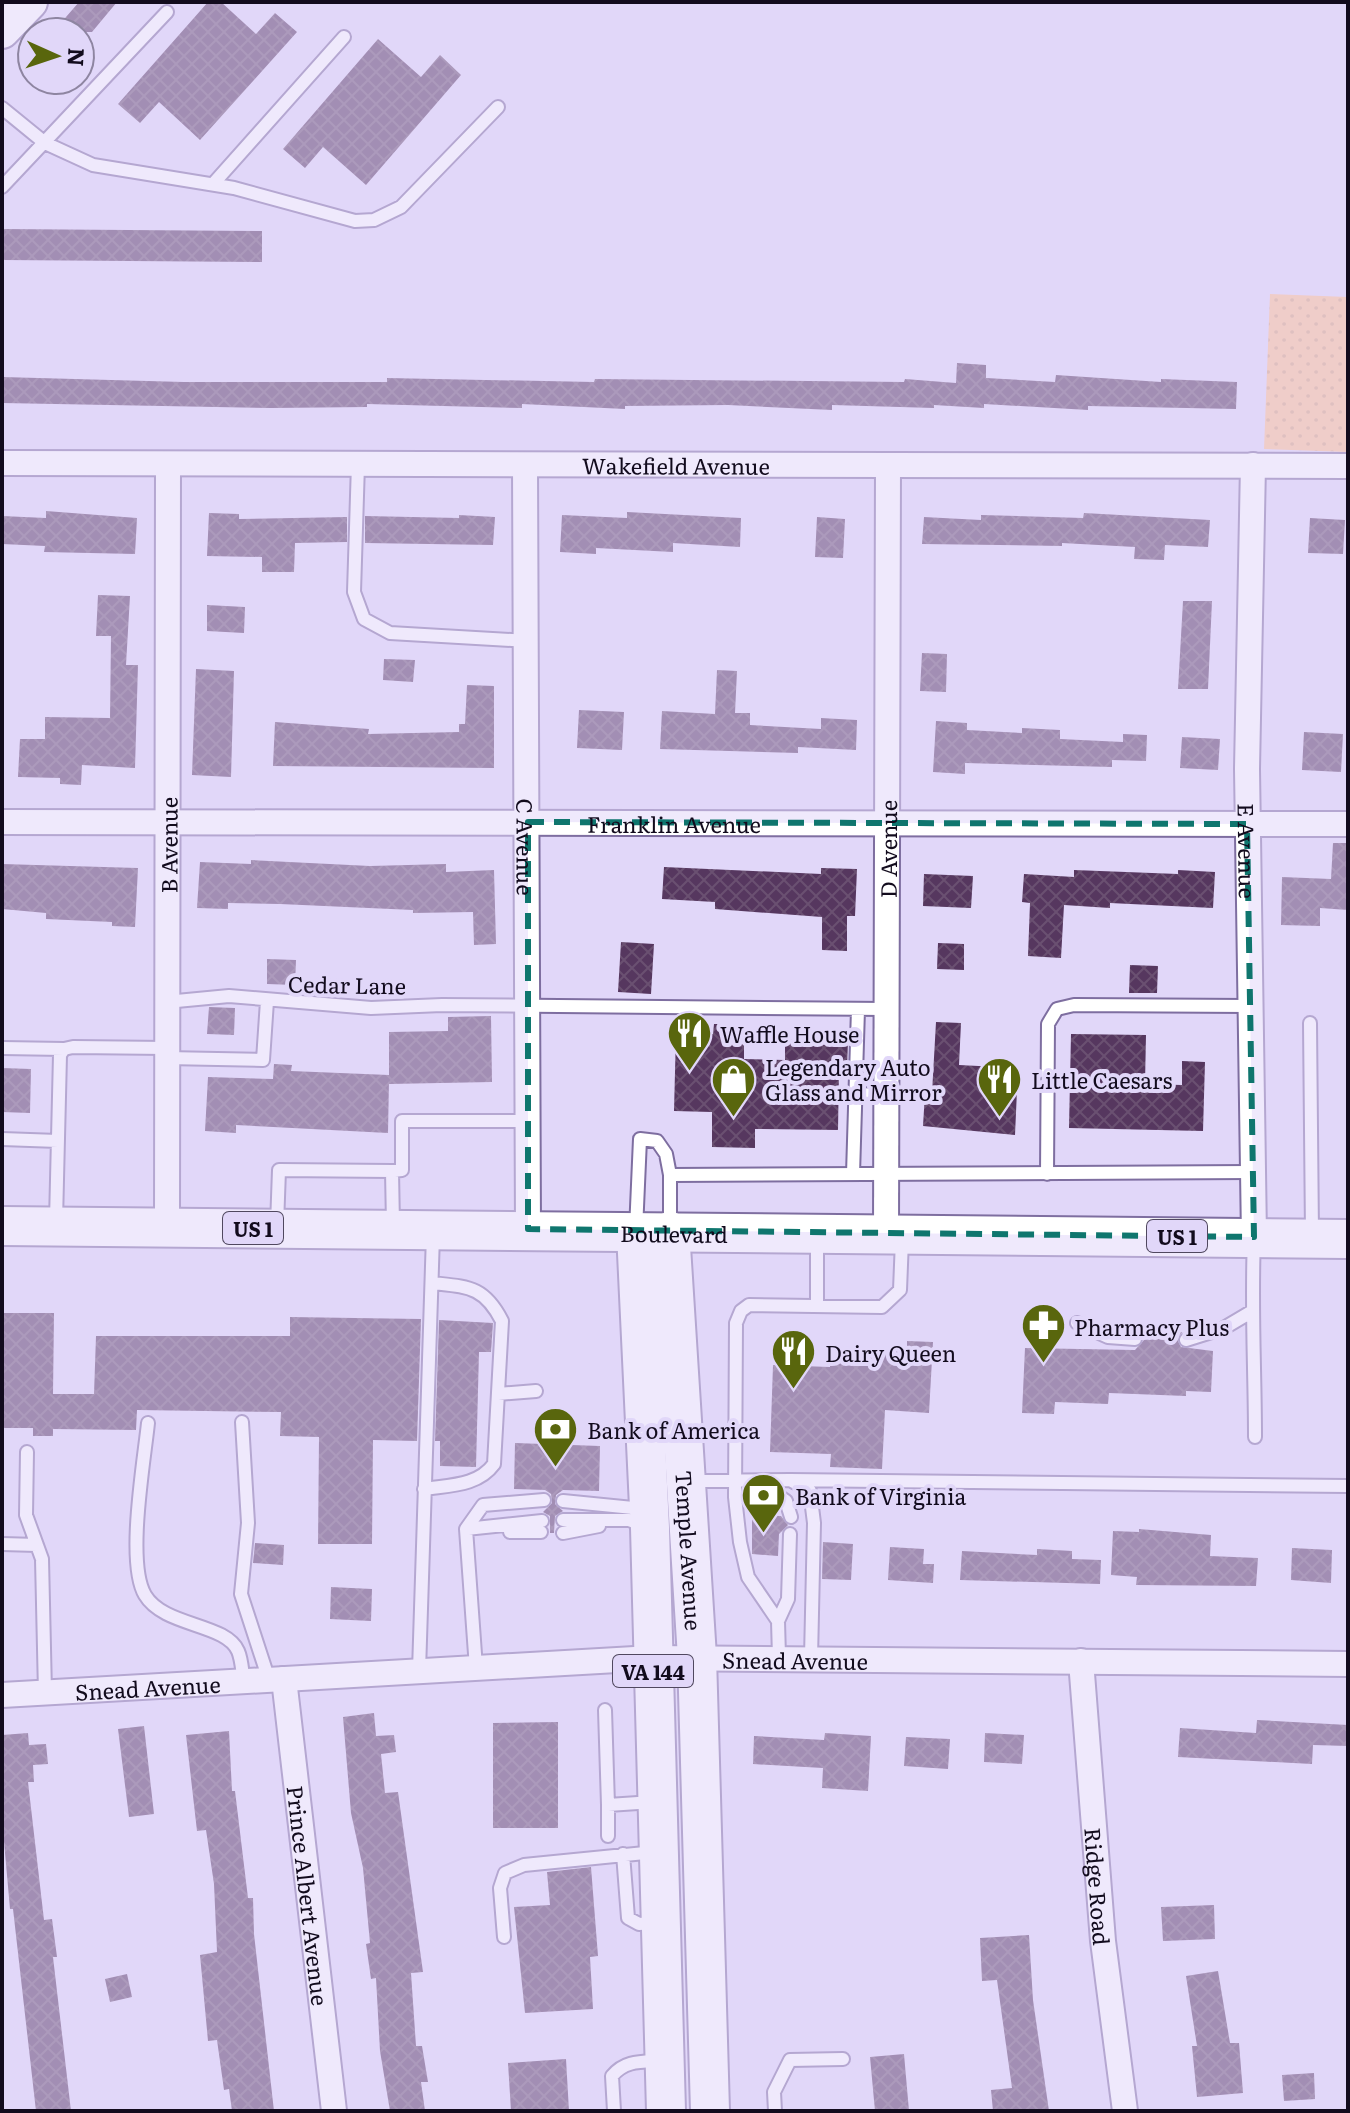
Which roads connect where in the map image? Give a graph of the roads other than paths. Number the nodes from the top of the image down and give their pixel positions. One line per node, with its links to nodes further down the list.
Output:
1 (28, 3): 3 (street)
2 (167, 12): 7 (lane)
3 (2, 31)
4 (344, 37): 8 (lane)
5 (498, 107): 8 (lane)
6 (2, 108): 7 (lane)
7 (45, 143): 8 (lane); 9 (lane)
8 (213, 184)
9 (2, 187)
10 (2, 463): 11 (street, Wakefield Avenue)
11 (168, 464): 12 (street, Wakefield Avenue); 20 (street, B Avenue)
12 (358, 464): 13 (street, Wakefield Avenue); 17 (lane)
13 (525, 465): 14 (street, Wakefield Avenue); 17 (street, C Avenue)
14 (888, 465): 15 (street, Wakefield Avenue); 21 (street, D Avenue)
15 (1253, 465): 16 (street, Wakefield Avenue); 22 (street, E Avenue)
16 (1348, 466)
17 (528, 641): 19 (street, C Avenue)
18 (2, 822): 20 (street, Franklin Avenue)
19 (528, 822): 20 (street, Franklin Avenue); 21 (street, Franklin Avenue); 26 (street, C Avenue)
20 (166, 823): 25 (street, B Avenue)
21 (889, 824): 22 (street, Franklin Avenue); 29 (street, D Avenue)
22 (1247, 824): 23 (street, Franklin Avenue); 27 (street, E Avenue)
23 (1348, 824)
24 (267, 1001): 25 (lane, Cedar Lane); 26 (lane, Cedar Lane); 33 (lane)
25 (166, 1002): 33 (street, B Avenue)
26 (528, 1006): 28 (lane, Cedar Lane); 36 (street, C Avenue)
27 (1249, 1006): 40 (street, E Avenue); 43 (lane)
28 (858, 1009): 29 (lane, Cedar Lane); 34 (lane)
29 (887, 1009): 35 (street, D Avenue)
30 (1310, 1023): 56 (lane)
31 (2, 1048): 32 (lane)
32 (64, 1049): 33 (lane); 38 (lane)
33 (166, 1053): 47 (street, B Avenue)
34 (857, 1094): 35 (lane); 41 (lane)
35 (886, 1095): 42 (street, D Avenue)
36 (528, 1121): 39 (lane); 51 (street, C Avenue)
37 (2, 1139): 38 (lane)
38 (58, 1141): 46 (lane)
39 (392, 1171): 48 (lane); 49 (lane)
40 (1252, 1172): 43 (lane); 55 (street, E Avenue)
41 (853, 1174): 42 (lane); 44 (lane)
42 (886, 1174): 43 (lane); 54 (street, D Avenue)
43 (1047, 1174)
44 (670, 1175): 52 (lane); 52 (lane)
45 (2, 1226): 46 (main road, Boulevard / US 1)
46 (56, 1226): 47 (main road, Boulevard / US 1)
47 (167, 1227): 48 (main road, Boulevard / US 1)
48 (277, 1228): 49 (main road, Boulevard / US 1)
49 (393, 1228): 50 (main road, Boulevard / US 1)
50 (434, 1228): 51 (main road, Boulevard / US 1); 57 (lane)
51 (528, 1229): 52 (main road, Boulevard / US 1)
52 (653, 1231): 53 (main road, Boulevard / US 1); 69 (main road, Temple Avenue / VA 144); 78 (main road, Temple Avenue / VA 144)
53 (817, 1232): 54 (main road, Boulevard / US 1); 58 (lane)
54 (894, 1233): 55 (main road, Boulevard / US 1); 58 (lane)
55 (1254, 1237): 56 (main road, Boulevard / US 1); 59 (lane)
56 (1330, 1238)
57 (432, 1283): 64 (lane); 73 (lane)
58 (817, 1306): 71 (lane)
59 (1251, 1312): 62 (lane); 67 (lane)
60 (1077, 1323): 61 (lane)
61 (1135, 1339)
62 (1186, 1340)
63 (536, 1391): 64 (lane)
64 (498, 1394): 73 (lane)
65 (242, 1422): 94 (lane)
66 (148, 1423): 95 (lane)
67 (1255, 1437)
68 (27, 1452): 84 (lane)
69 (685, 1480): 71 (lane); 86 (main road, Temple Avenue / VA 144)
70 (790, 1480): 71 (lane); 72 (lane); 89 (lane)
71 (736, 1481): 74 (lane)
72 (1348, 1486)
73 (424, 1489): 93 (lane)
74 (735, 1497): 77 (lane); 85 (lane)
75 (544, 1500): 81 (lane)
76 (563, 1501): 78 (lane)
77 (791, 1517)
78 (643, 1519): 80 (lane); 88 (main road, Temple Avenue / VA 144)
79 (541, 1527): 81 (lane)
80 (563, 1527)
81 (466, 1532): 92 (lane)
82 (790, 1534): 85 (lane)
83 (2, 1544): 84 (lane)
84 (37, 1545): 96 (lane)
85 (778, 1621): 87 (lane)
86 (697, 1657): 87 (street, Snead Avenue); 88 (street, Snead Avenue); 109 (main road, Temple Avenue / VA 144)
87 (779, 1657): 89 (street, Snead Avenue)
88 (652, 1658): 92 (street, Snead Avenue); 99 (main road, Temple Avenue / VA 144)
89 (811, 1658): 90 (street, Snead Avenue)
90 (1081, 1661): 91 (street, Snead Avenue); 111 (street, Ridge Road)
91 (1348, 1664)
92 (476, 1668): 93 (street, Snead Avenue)
93 (419, 1671): 94 (street, Snead Avenue)
94 (276, 1680): 95 (street, Snead Avenue); 106 (street, Prince Albert Avenue)
95 (244, 1682): 96 (street, Snead Avenue)
96 (45, 1693): 97 (street, Snead Avenue)
97 (2, 1695)
98 (605, 1710): 100 (lane)
99 (656, 1802): 100 (lane); 102 (main road, Temple Avenue / VA 144)
100 (608, 1805): 101 (lane)
101 (608, 1836)
102 (640, 1853): 103 (lane); 105 (main road, Temple Avenue / VA 144)
103 (504, 1937)
104 (843, 2059): 110 (lane)
105 (664, 2061): 107 (lane); 108 (main road, Temple Avenue / VA 144)
106 (334, 2111)
107 (614, 2111)
108 (666, 2111)
109 (710, 2111)
110 (775, 2111)
111 (1125, 2111)

